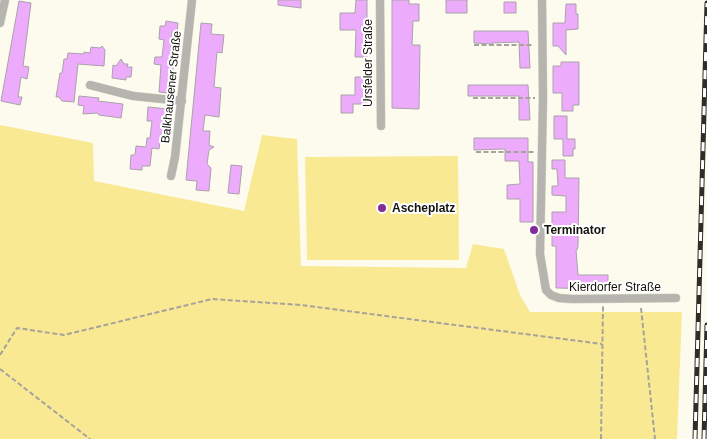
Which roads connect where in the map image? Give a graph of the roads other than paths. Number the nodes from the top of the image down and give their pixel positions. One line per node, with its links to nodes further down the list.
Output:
1 (5, 0): 5 (street)
2 (192, 0): 7 (street, Balkhausener Straße)
3 (380, 0): 8 (street, Ursfelder Straße)
4 (542, 0): 10 (street, Kierdorfer Straße)
5 (0, 23)
6 (90, 85): 7 (street)
7 (182, 101): 9 (street, Balkhausener Straße)
8 (380, 126)
9 (170, 176)
10 (676, 298)

